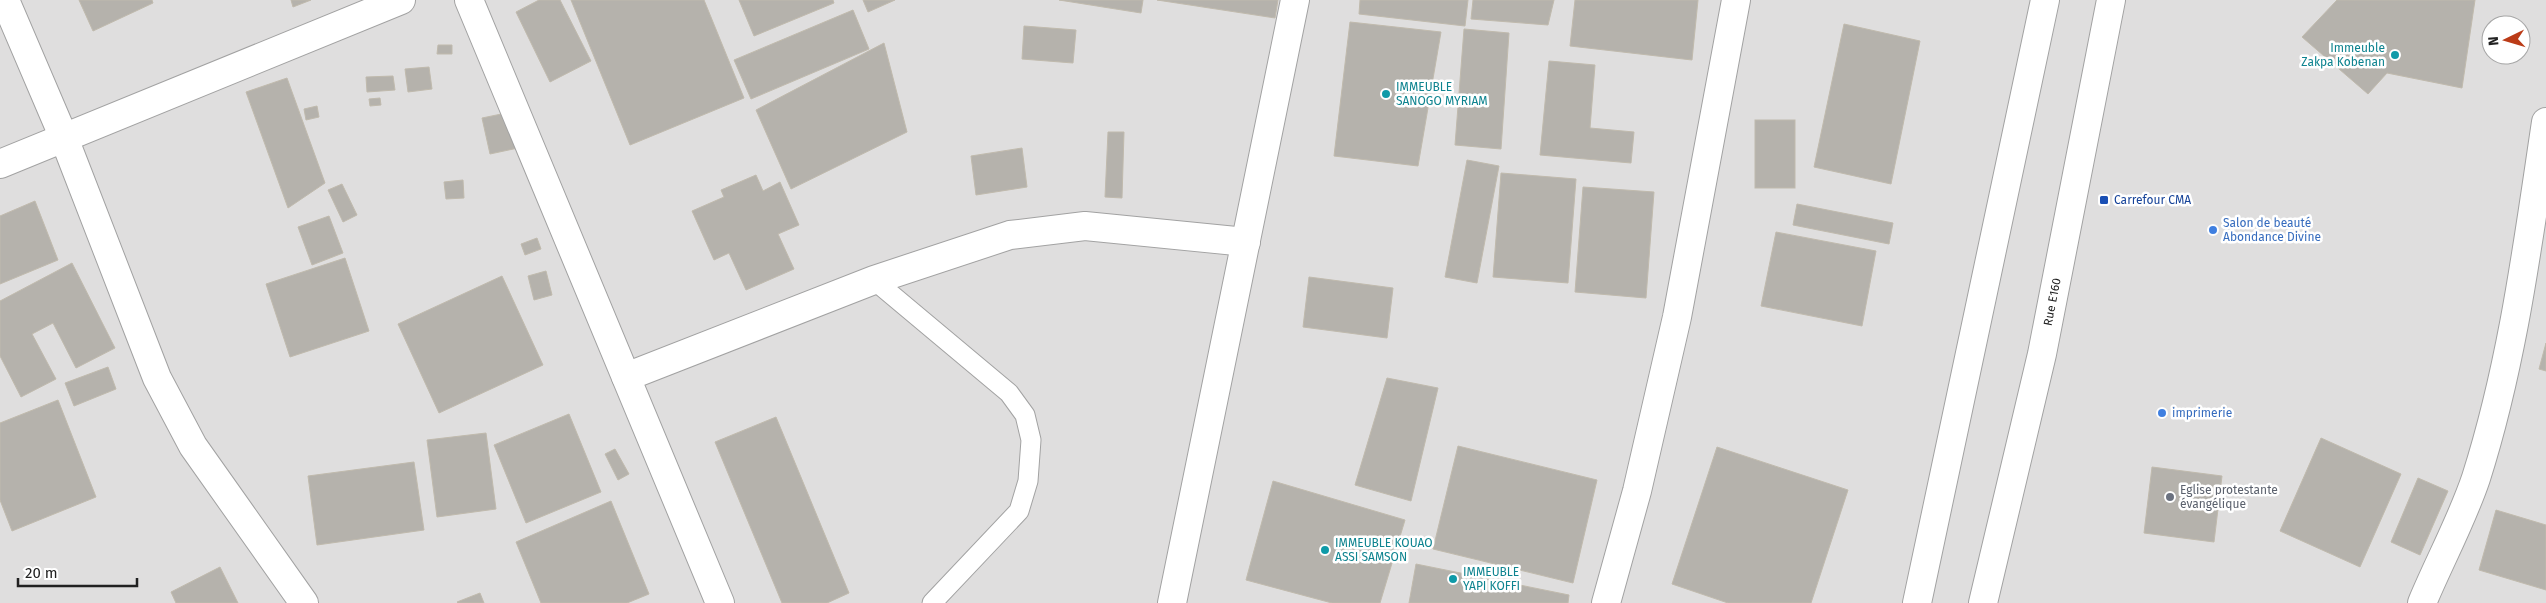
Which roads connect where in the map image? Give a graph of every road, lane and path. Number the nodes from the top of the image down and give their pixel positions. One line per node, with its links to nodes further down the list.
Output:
1 (4, 0): 9 (street)
2 (402, 0): 9 (street)
3 (470, 0): 13 (street)
4 (1295, 0): 11 (street)
5 (1736, 0): 18 (street)
6 (2045, 0): 19 (street)
7 (2111, 0): 20 (street, Rue E160)
8 (2546, 122): 21 (street)
9 (64, 138): 10 (street); 14 (street)
10 (0, 164)
11 (1246, 242): 12 (street); 17 (street)
12 (874, 280): 13 (street); 16 (lane)
13 (626, 376): 15 (street)
14 (304, 603)
15 (720, 603)
16 (932, 603)
17 (1172, 603)
18 (1606, 603)
19 (1917, 603)
20 (1983, 603)
21 (2422, 603)

